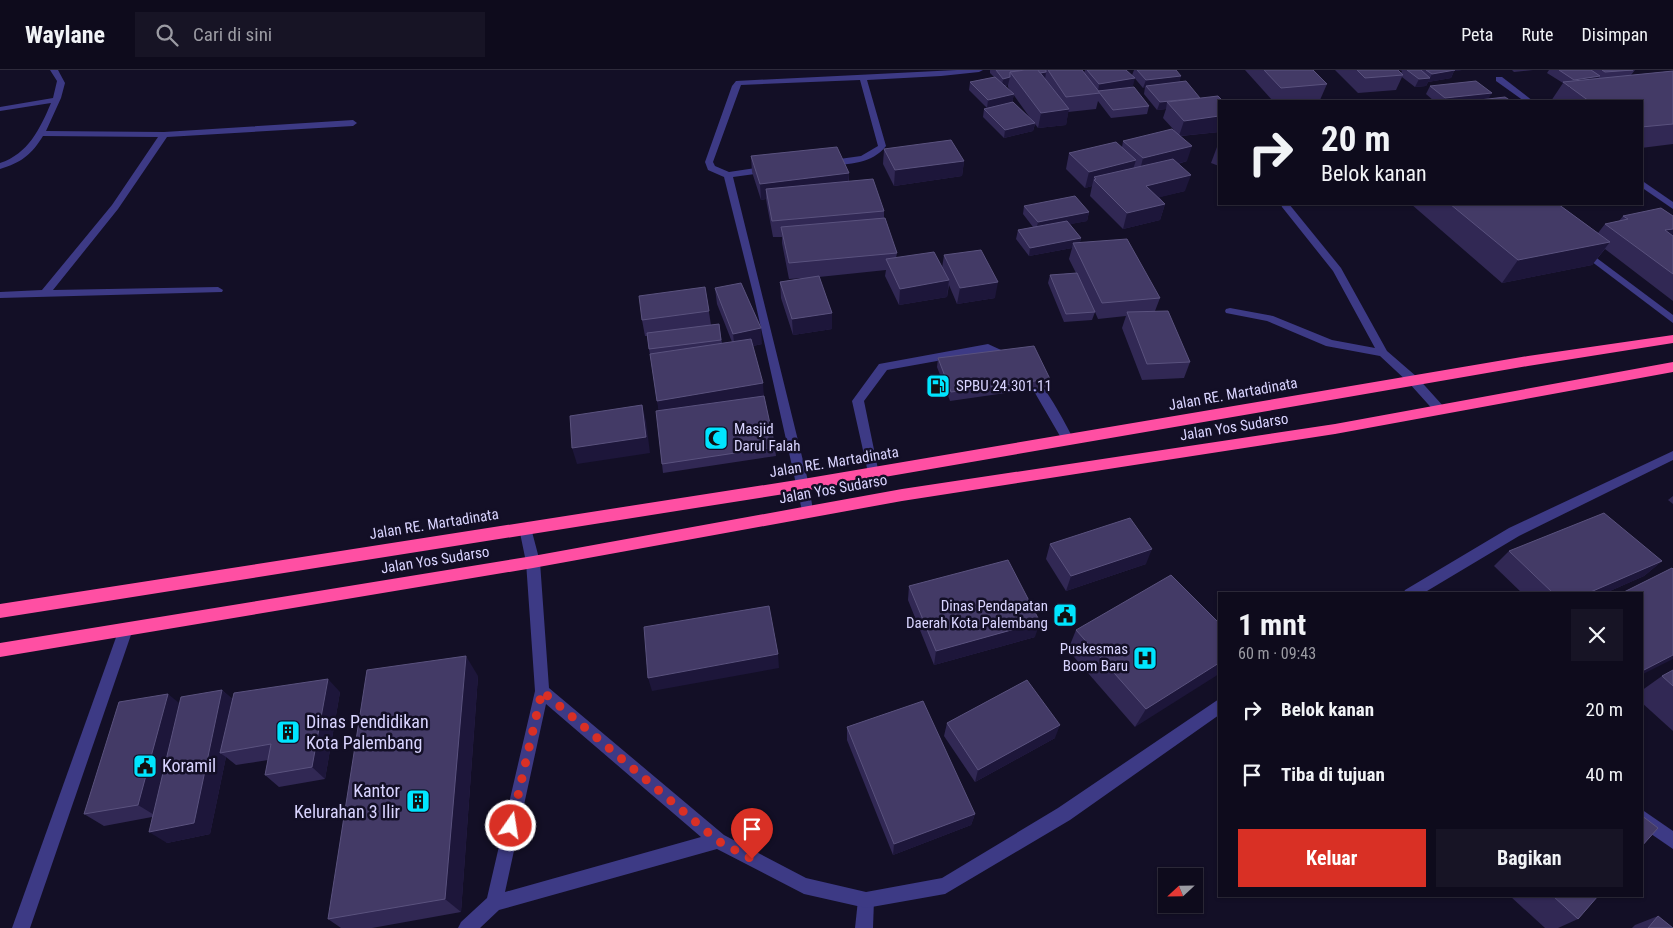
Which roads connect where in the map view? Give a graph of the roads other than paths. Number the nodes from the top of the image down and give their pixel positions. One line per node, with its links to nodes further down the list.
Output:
1 (54, 70): 5 (street)
2 (979, 70): 3 (street)
3 (863, 78): 11 (street); 14 (street)
4 (1499, 79): 6 (street)
5 (55, 100): 7 (street); 9 (street)
6 (1528, 100)
7 (0, 109)
8 (353, 123): 10 (street)
9 (41, 133): 10 (street); 12 (street)
10 (164, 135): 20 (street)
11 (816, 164)
12 (0, 166)
13 (777, 168): 14 (street)
14 (728, 175): 32 (street)
15 (1643, 184): 17 (street)
16 (1285, 205): 25 (street)
17 (1673, 206)
18 (1572, 242): 23 (street)
19 (218, 290): 20 (street)
20 (46, 293): 21 (street)
21 (0, 295)
22 (1230, 311): 25 (street)
23 (1673, 320)
24 (1673, 339): 27 (highway, Jalan RE. Martadinata)
25 (1383, 353): 27 (street)
26 (1673, 366): 28 (highway, Jalan Yos Sudarso)
27 (1413, 380): 28 (street); 29 (highway, Jalan RE. Martadinata)
28 (1440, 410): 33 (highway, Jalan Yos Sudarso)
29 (1068, 440): 31 (highway, Jalan RE. Martadinata); 31 (street)
30 (1673, 455): 36 (street)
31 (874, 474): 32 (highway, Jalan RE. Martadinata)
32 (803, 485): 33 (street); 34 (highway, Jalan RE. Martadinata)
33 (807, 511): 35 (highway, Jalan Yos Sudarso)
34 (525, 528): 35 (street); 37 (highway, Jalan RE. Martadinata)
35 (533, 562): 38 (highway, Jalan Yos Sudarso); 40 (street)
36 (1413, 592)
37 (0, 611)
38 (126, 629): 39 (highway, Jalan Yos Sudarso); 47 (street)
39 (0, 650)
40 (542, 691): 43 (street); 46 (street)
41 (1218, 707): 45 (street)
42 (1643, 818): 44 (street)
43 (718, 841): 45 (street); 46 (street)
44 (1673, 841)
45 (866, 900): 49 (street)
46 (494, 903): 48 (street)
47 (21, 928)
48 (467, 928)
49 (864, 928)

